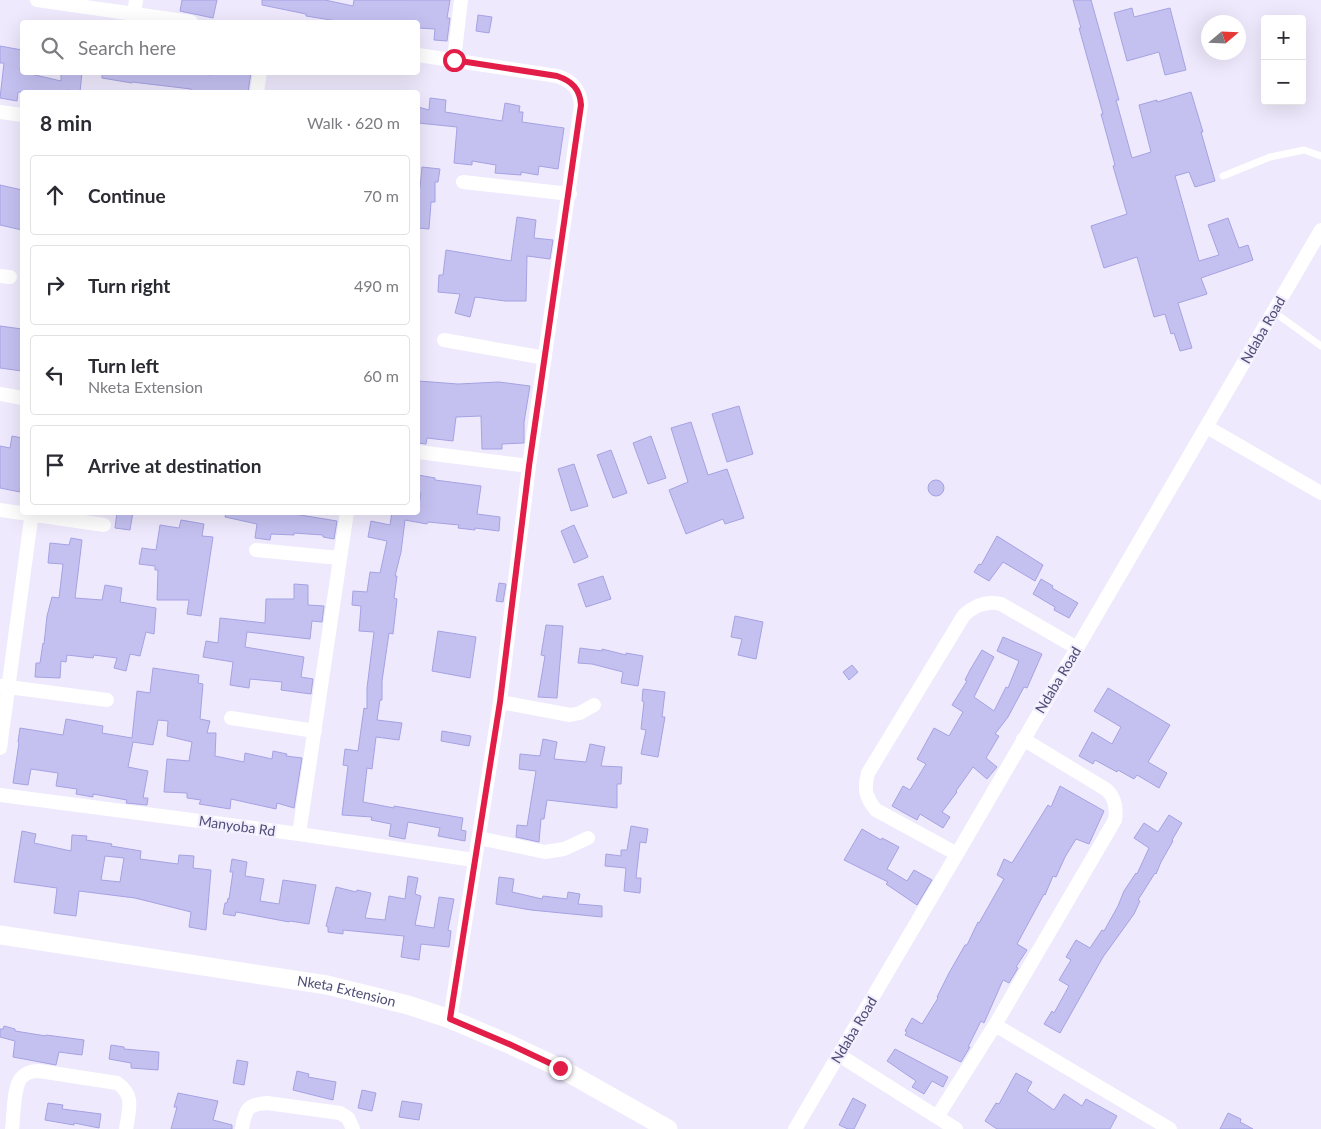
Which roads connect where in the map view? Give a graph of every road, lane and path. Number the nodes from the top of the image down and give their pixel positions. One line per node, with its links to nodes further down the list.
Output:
1 (37, 0): 4 (street)
2 (136, 0): 4 (street)
3 (461, 0): 7 (street)
4 (134, 14): 5 (street)
5 (178, 20)
6 (420, 55): 7 (street)
7 (454, 60): 15 (street)
8 (260, 75): 9 (street)
9 (257, 90)
10 (0, 112): 11 (street)
11 (20, 115)
12 (1321, 156): 13 (lane)
13 (1223, 176)
14 (463, 182): 15 (street)
15 (570, 194): 20 (street)
16 (1321, 230): 17 (street, Ndaba Road)
17 (1274, 312): 19 (lane); 23 (street, Ndaba Road)
18 (444, 340): 20 (street)
19 (1321, 346)
20 (545, 358): 25 (street)
21 (0, 394): 22 (street)
22 (20, 398)
23 (1207, 427): 26 (street); 35 (street, Ndaba Road)
24 (420, 452): 25 (street)
25 (529, 466): 38 (street)
26 (1321, 494)
27 (0, 510): 28 (street)
28 (20, 512)
29 (32, 515): 36 (street)
30 (44, 515): 32 (street)
31 (346, 515): 34 (street)
32 (104, 525)
33 (256, 550): 34 (street)
34 (339, 558): 41 (street)
35 (1077, 648): 42 (street, Ndaba Road); 48 (street)
36 (4, 687): 37 (street); 43 (street)
37 (107, 700)
38 (500, 702): 39 (street); 46 (street)
39 (594, 705)
40 (232, 718): 41 (street)
41 (315, 731): 45 (street)
42 (1023, 739): 48 (street, Ndaba Road); 52 (street)
43 (0, 748)
44 (0, 795): 45 (street, Manyoba Rd)
45 (299, 834): 49 (street, Manyoba Rd)
46 (479, 838): 47 (street); 49 (street)
47 (588, 838)
48 (958, 854): 53 (street, Ndaba Road)
49 (474, 860): 51 (street)
50 (0, 934): 51 (street, Nketa Extension)
51 (450, 1019): 59 (street, Nketa Extension)
52 (995, 1025): 54 (street); 62 (street)
53 (839, 1055): 54 (street); 60 (street, Ndaba Road)
54 (937, 1117): 61 (street)
55 (12, 1129): 56 (street)
56 (126, 1129)
57 (242, 1129): 58 (street)
58 (353, 1129)
59 (668, 1129)
60 (795, 1129)
61 (956, 1129)
62 (1170, 1129)

